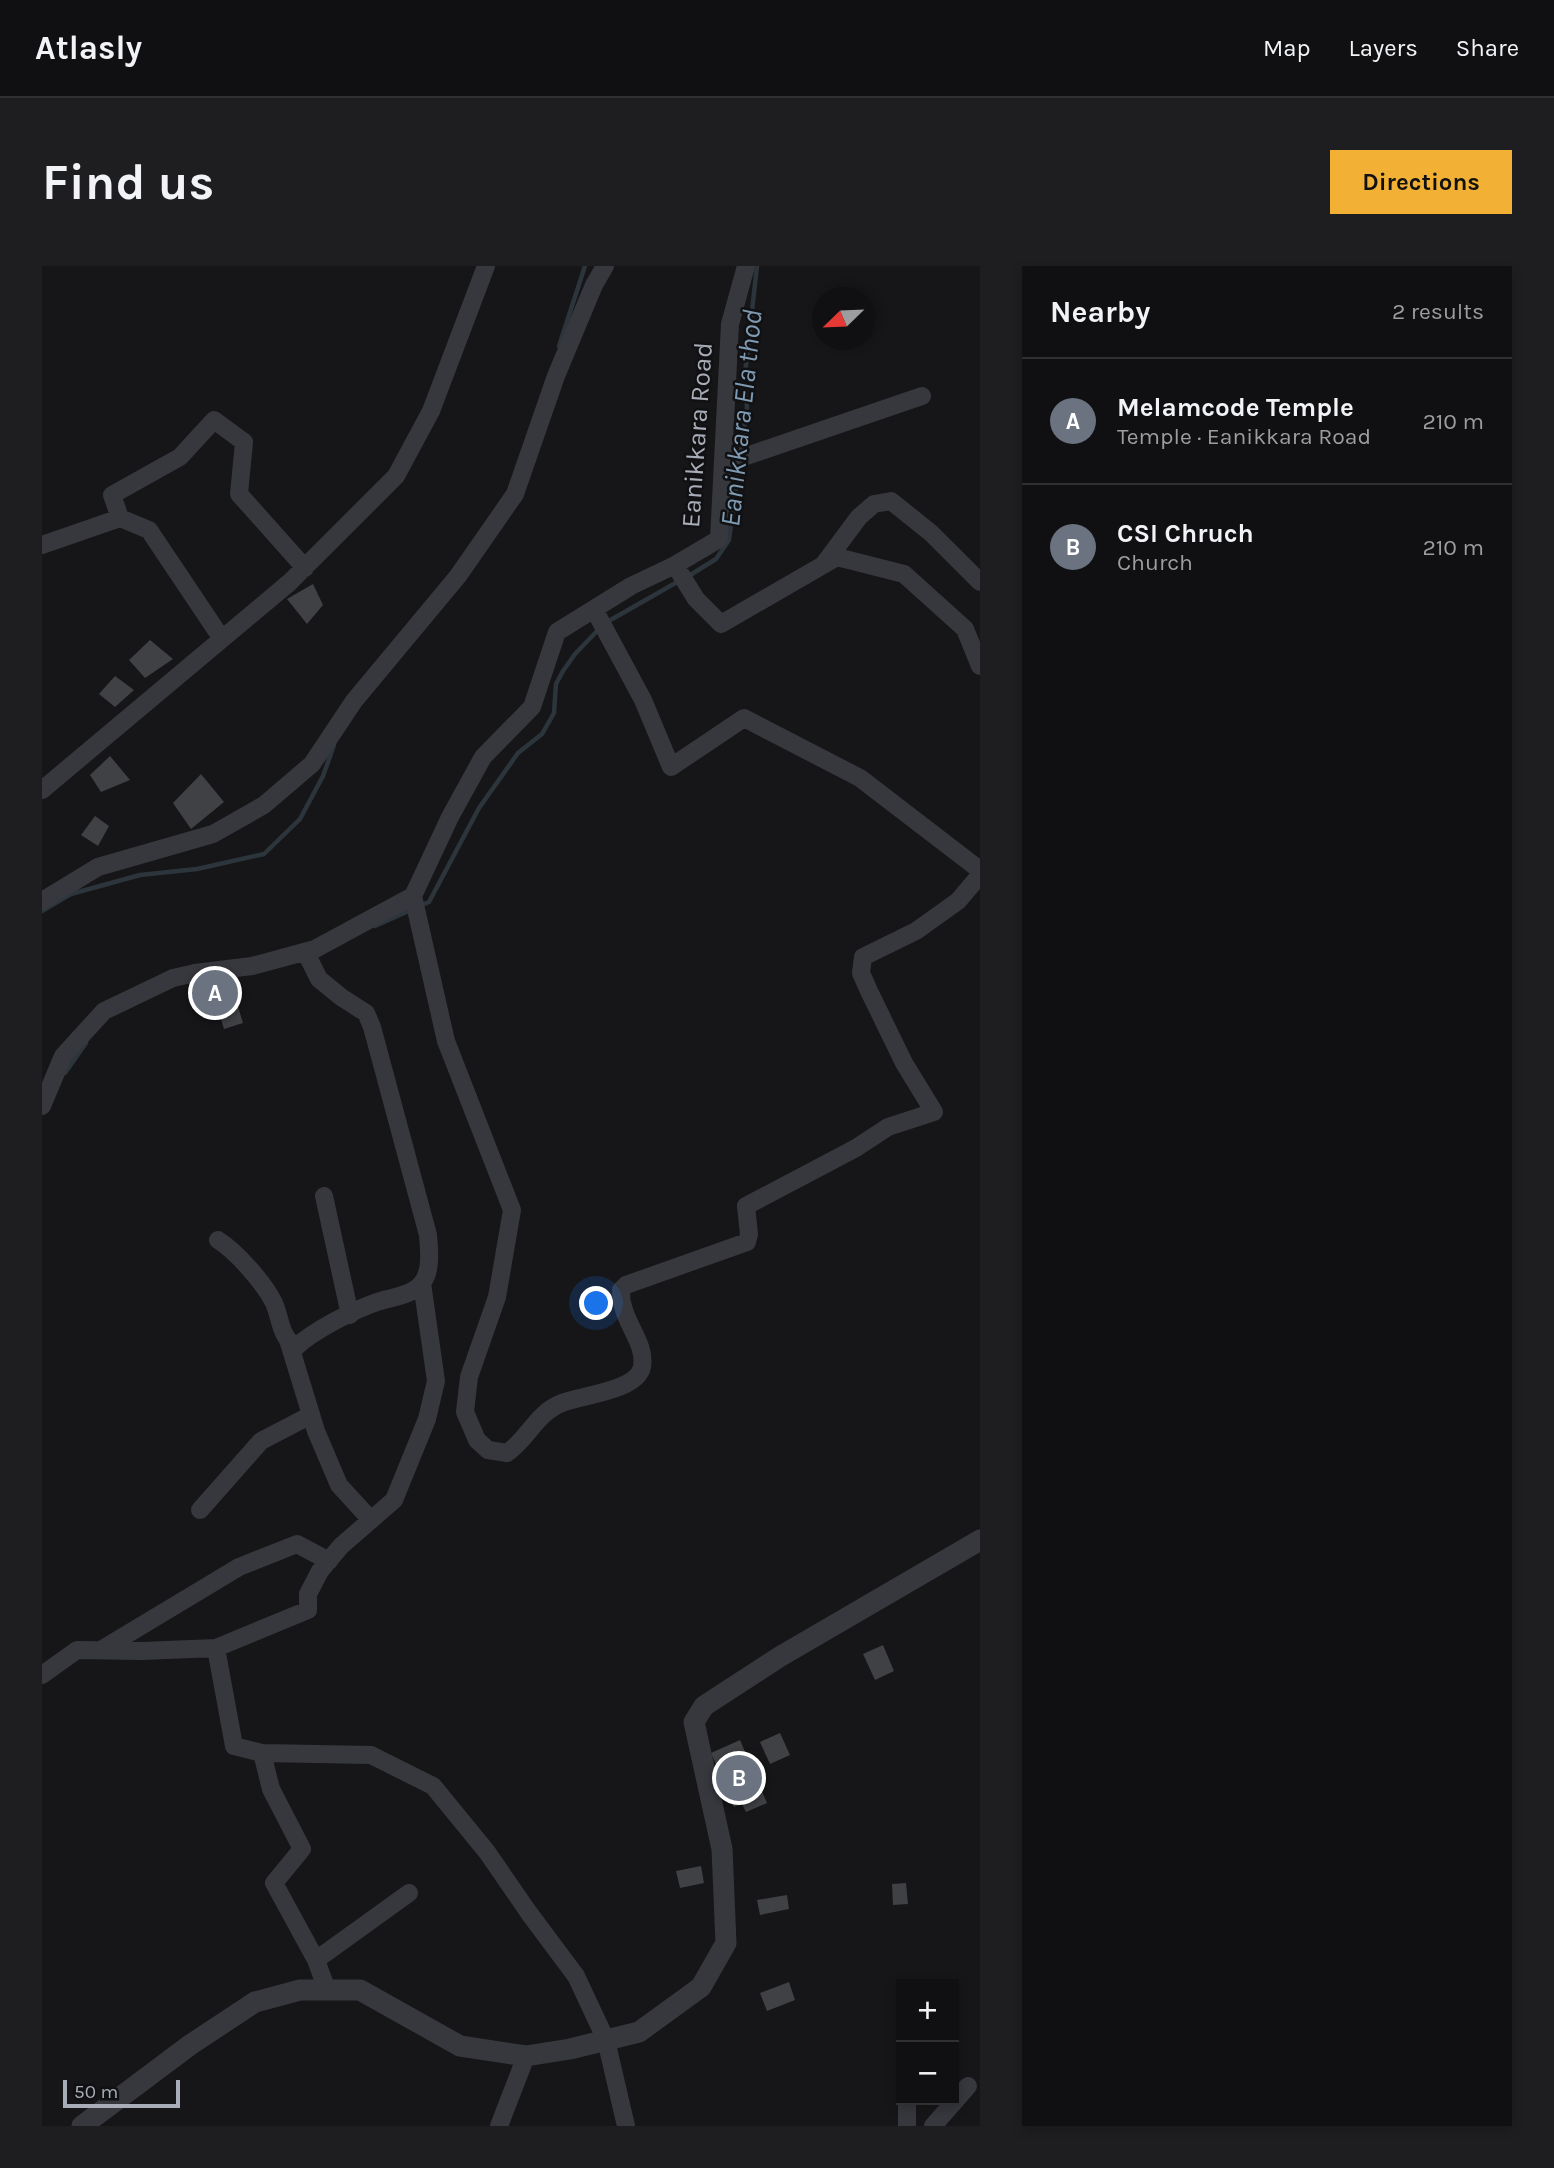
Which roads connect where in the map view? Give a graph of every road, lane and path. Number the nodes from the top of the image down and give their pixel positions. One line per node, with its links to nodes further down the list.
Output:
1 (486, 266): 9 (street)
2 (605, 266): 18 (street)
3 (747, 266): 5 (street, Eanikkara Road)
4 (922, 396): 5 (street)
5 (723, 464): 10 (street, Eanikkara Road)
6 (121, 518): 7 (street); 9 (street); 13 (street)
7 (42, 545)
8 (823, 565): 10 (street); 11 (street); 14 (street)
9 (305, 568): 13 (street)
10 (681, 574): 12 (street, Eanikkara Road)
11 (980, 582)
12 (594, 608): 16 (street); 19 (street, Eanikkara Road)
13 (222, 639): 15 (street)
14 (980, 666)
15 (42, 790)
16 (980, 870)
17 (980, 875): 19 (street)
18 (42, 901)
19 (415, 904): 20 (street)
20 (308, 956): 21 (street); 24 (street)
21 (42, 1106)
22 (324, 1196): 25 (street)
23 (218, 1240): 26 (street)
24 (422, 1283): 25 (street); 29 (street)
25 (350, 1315): 26 (street)
26 (289, 1343): 27 (street)
27 (311, 1415): 28 (street); 29 (street)
28 (200, 1510)
29 (371, 1520): 31 (street)
30 (980, 1540): 39 (street)
31 (329, 1561): 32 (street); 33 (street)
32 (216, 1648): 33 (street); 35 (street)
33 (102, 1650): 34 (street)
34 (42, 1675)
35 (262, 1753): 37 (street); 39 (street)
36 (409, 1893): 37 (street)
37 (316, 1960): 38 (street)
38 (327, 1990): 40 (street); 43 (street)
39 (607, 2040): 40 (street); 45 (street)
40 (526, 2056): 44 (street)
41 (968, 2086): 47 (street)
42 (907, 2105): 46 (street)
43 (82, 2126)
44 (499, 2126)
45 (626, 2126)
46 (907, 2126)
47 (933, 2126)

